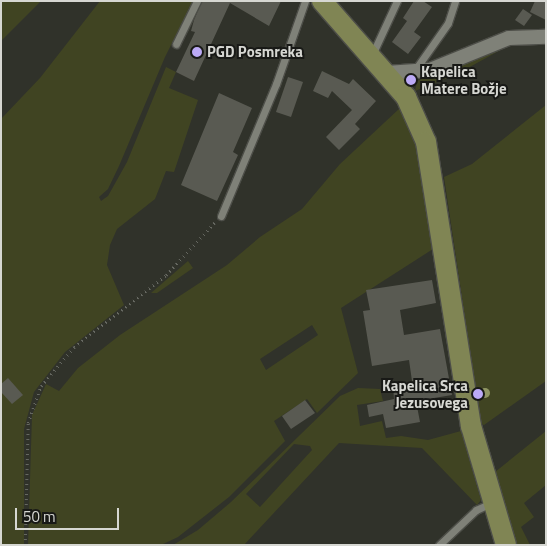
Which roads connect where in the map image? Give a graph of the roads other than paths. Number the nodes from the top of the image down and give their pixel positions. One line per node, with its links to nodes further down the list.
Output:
1 (197, 1): 7 (lane)
2 (305, 1): 11 (lane)
3 (322, 1): 8 (street)
4 (397, 1): 8 (lane)
5 (455, 1): 9 (lane)
6 (546, 37): 9 (street)
7 (176, 44)
8 (371, 56): 10 (street)
9 (413, 72): 10 (street)
10 (386, 73): 12 (street)
11 (221, 216)
12 (492, 503): 13 (lane); 14 (street)
13 (439, 545)
14 (506, 545)

